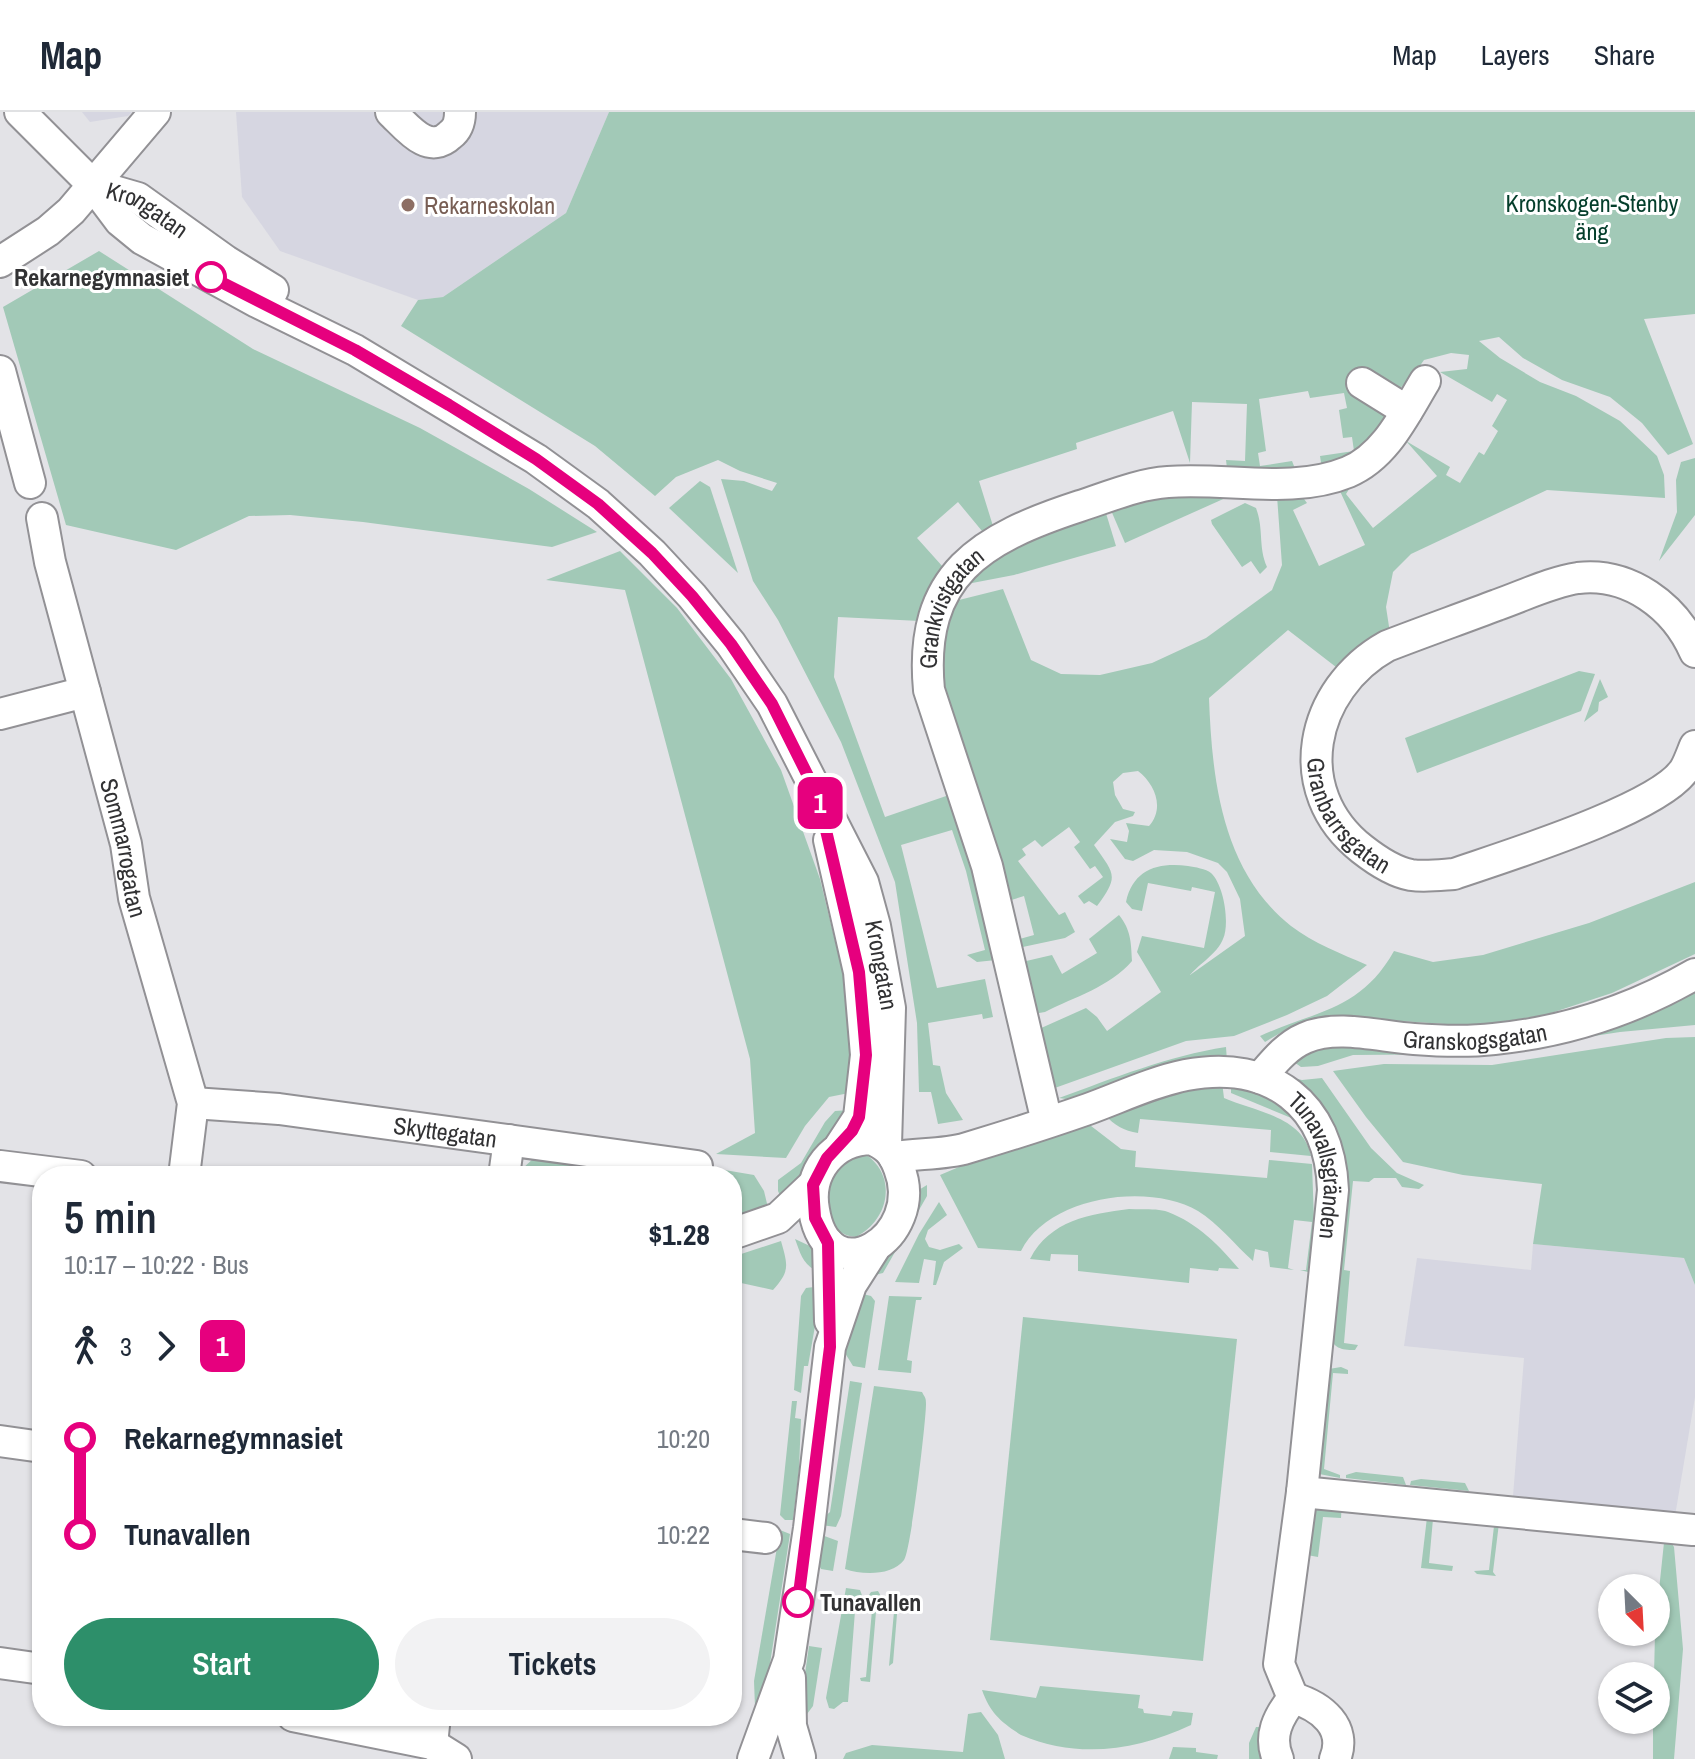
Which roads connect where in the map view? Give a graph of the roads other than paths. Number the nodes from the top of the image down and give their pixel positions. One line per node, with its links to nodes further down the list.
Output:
1 (20, 112): 5 (street, Krongatan)
2 (155, 112): 5 (street, Krongatan)
3 (392, 112): 4 (street)
4 (460, 112)
5 (93, 185): 6 (street); 17 (street, Krongatan)
6 (0, 262)
7 (0, 371): 11 (street)
8 (1425, 381): 10 (street, Grankvistgatan)
9 (1362, 383): 10 (street)
10 (1407, 411): 21 (street, Grankvistgatan)
11 (30, 483)
12 (42, 518): 14 (street, Sommarrogatan)
13 (1695, 652): 16 (street, Granbarrsgatan)
14 (85, 692): 15 (street); 20 (street, Sommarrogatan)
15 (0, 714)
16 (1691, 766)
17 (818, 796): 23 (street, Krongatan); 25 (street, Krongatan)
18 (1695, 974): 19 (street, Granskogsgatan)
19 (1260, 1078): 21 (street, Tunavallsgränden); 40 (street, Tunavallsgränden)
20 (193, 1103): 22 (street, Skyttegatan); 27 (street, Sommarrogatan)
21 (1047, 1122): 24 (street, Tunavallsgränden)
22 (509, 1140): 28 (street); 29 (street, Skyttegatan)
23 (840, 1146): 25 (street); 31 (street)
24 (962, 1150): 25 (street, Tunavallsgränden); 32 (street, Tunavallsgränden)
25 (890, 1151): 32 (street)
26 (0, 1166): 30 (street)
27 (185, 1166)
28 (505, 1166)
29 (697, 1166)
30 (32, 1170)
31 (813, 1185): 33 (street); 34 (street)
32 (904, 1189): 36 (street)
33 (742, 1231)
34 (825, 1238): 35 (street); 36 (street); 37 (street)
35 (742, 1248)
36 (874, 1249): 37 (street)
37 (830, 1347): 44 (street)
38 (0, 1441): 39 (street)
39 (32, 1446)
40 (1302, 1492): 41 (street); 47 (street, Tunavallsgränden)
41 (1693, 1530)
42 (742, 1535): 43 (street)
43 (766, 1538)
44 (789, 1660): 50 (street); 51 (street)
45 (0, 1663): 46 (street)
46 (32, 1668)
47 (1293, 1698): 52 (street); 53 (street)
48 (355, 1726): 49 (street)
49 (441, 1740)
50 (801, 1758): 51 (street)
51 (753, 1759)
52 (1278, 1759)
53 (1335, 1759)

